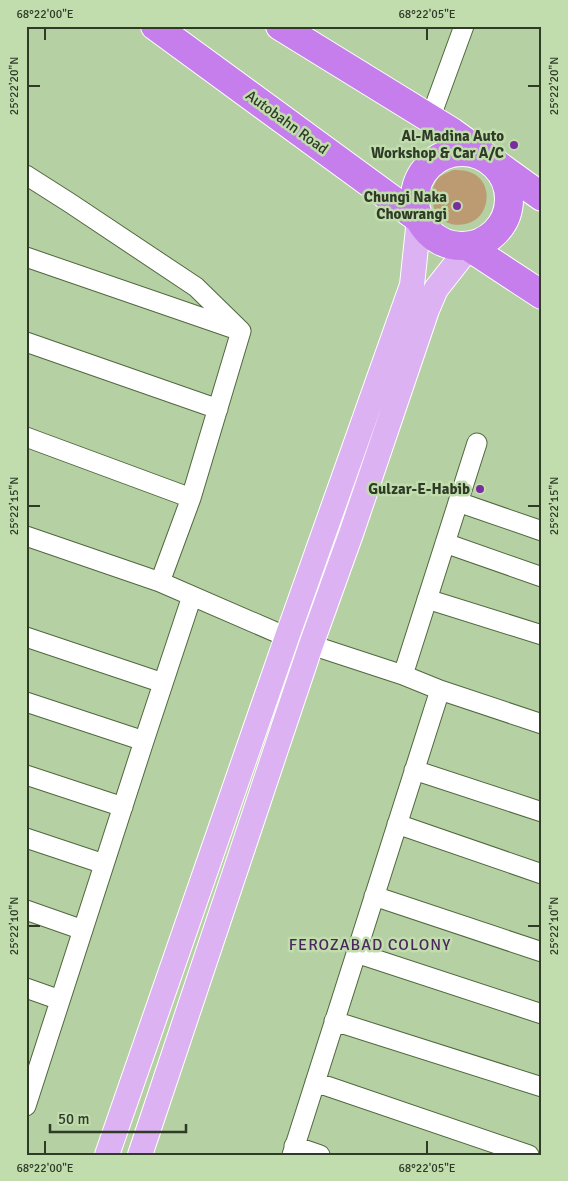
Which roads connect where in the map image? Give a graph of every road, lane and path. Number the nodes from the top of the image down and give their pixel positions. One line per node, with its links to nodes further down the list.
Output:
1 (155, 26): 8 (highway, Autobahn Road)
2 (280, 26): 4 (highway)
3 (464, 26): 4 (street)
4 (430, 119): 5 (highway)
5 (490, 160): 7 (highway); 8 (highway); 9 (highway)
6 (26, 175): 12 (street)
7 (542, 197)
8 (419, 218): 9 (highway); 28 (main road)
9 (469, 247): 11 (highway); 29 (main road)
10 (26, 256): 12 (street)
11 (542, 295)
12 (241, 331): 14 (street)
13 (26, 342): 14 (street)
14 (218, 409): 17 (street)
15 (26, 437): 17 (street)
16 (477, 443): 18 (street)
17 (191, 498): 23 (street)
18 (458, 502): 19 (street); 21 (street)
19 (542, 531)
20 (26, 536): 23 (street)
21 (445, 543): 22 (street); 25 (street)
22 (542, 577)
23 (160, 582): 24 (street)
24 (192, 596): 28 (street); 31 (street)
25 (427, 598): 26 (street); 30 (street)
26 (542, 635)
27 (26, 637): 31 (street)
28 (287, 637): 29 (street); 58 (main road)
29 (312, 645): 30 (street); 59 (main road)
30 (403, 675): 32 (street)
31 (163, 682): 35 (street)
32 (440, 690): 34 (street); 36 (street)
33 (26, 702): 35 (street)
34 (542, 724)
35 (144, 741): 38 (street)
36 (414, 770): 39 (street); 40 (street)
37 (26, 775): 38 (street)
38 (122, 807): 42 (street)
39 (542, 812)
40 (397, 824): 43 (street); 44 (street)
41 (26, 838): 42 (street)
42 (104, 864): 46 (street)
43 (542, 874)
44 (374, 896): 47 (street); 48 (street)
45 (26, 910): 46 (street)
46 (83, 930): 50 (street)
47 (542, 952)
48 (356, 953): 51 (street); 52 (street)
49 (26, 988): 50 (street)
50 (60, 1000): 53 (street)
51 (542, 1014)
52 (334, 1021): 54 (street); 55 (street)
53 (34, 1053): 56 (street)
54 (315, 1082): 57 (street); 61 (street)
55 (542, 1087)
56 (26, 1106)
57 (293, 1150): 60 (street)
58 (107, 1155)
59 (140, 1155)
60 (320, 1155)
61 (529, 1155)

